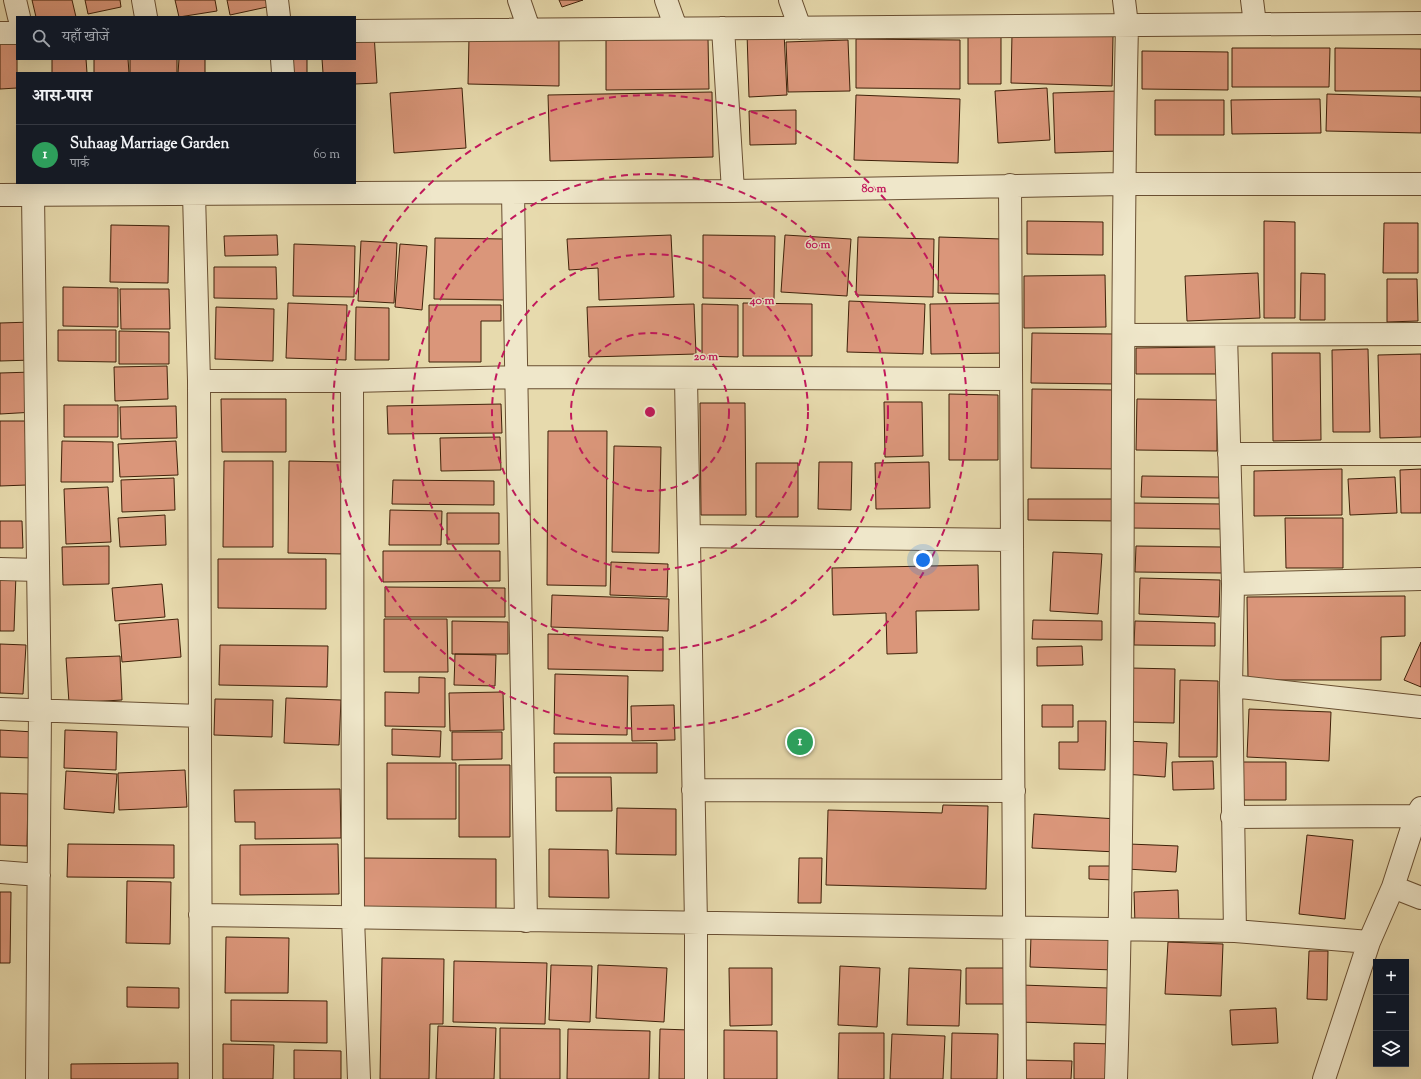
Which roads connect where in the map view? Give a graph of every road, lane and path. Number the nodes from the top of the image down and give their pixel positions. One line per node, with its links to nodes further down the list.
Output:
1 (15, 0): 9 (street)
2 (143, 0): 10 (street)
3 (278, 0): 11 (street)
4 (519, 0): 18 (street)
5 (666, 0): 15 (street)
6 (790, 0): 17 (street)
7 (1124, 0): 14 (street)
8 (1252, 0): 13 (street)
9 (19, 16)
10 (146, 16)
11 (279, 16)
12 (1421, 23): 13 (street)
13 (1255, 24): 14 (street)
14 (1127, 25): 17 (street); 24 (street)
15 (676, 28): 16 (street); 18 (street)
16 (723, 28): 17 (street); 28 (street)
17 (800, 28)
18 (529, 29): 19 (street)
19 (356, 31)
20 (0, 33): 21 (street)
21 (16, 33)
22 (282, 60): 23 (street)
23 (283, 72)
24 (1123, 184): 25 (street); 26 (street); 34 (street)
25 (1421, 184)
26 (1010, 185): 28 (street); 38 (street)
27 (287, 188): 29 (street); 30 (street)
28 (732, 191): 29 (street)
29 (513, 193): 36 (street)
30 (194, 194): 32 (street); 40 (street)
31 (0, 195): 32 (street)
32 (33, 195): 46 (street)
33 (1421, 334): 35 (street)
34 (1124, 335): 35 (street); 67 (street)
35 (1226, 335): 41 (street)
36 (516, 377): 37 (street); 39 (street); 64 (street)
37 (686, 378): 38 (street); 43 (street)
38 (1011, 379): 44 (street)
39 (352, 380): 40 (street); 63 (street)
40 (199, 381): 53 (street)
41 (1229, 454): 42 (street); 48 (street)
42 (1421, 454)
43 (689, 536): 44 (street); 54 (street)
44 (1012, 540): 55 (street)
45 (0, 569): 46 (street)
46 (38, 570): 52 (street)
47 (1421, 579): 48 (street)
48 (1233, 584): 49 (street)
49 (1231, 686): 50 (street); 57 (street)
50 (1421, 707)
51 (0, 709): 52 (street)
52 (40, 710): 53 (street); 59 (street)
53 (200, 716): 62 (street)
54 (694, 790): 55 (street); 65 (street)
55 (1014, 792): 66 (street)
56 (1419, 812): 57 (street); 60 (street)
57 (1232, 817): 68 (street)
58 (0, 872): 59 (street)
59 (39, 875): 70 (street)
60 (1393, 887): 61 (street); 69 (street)
61 (1421, 898)
62 (200, 914): 63 (street); 71 (street)
63 (353, 918): 64 (street); 72 (street)
64 (526, 921): 65 (street)
65 (696, 924): 66 (street); 73 (street)
66 (1014, 928): 67 (street); 74 (street)
67 (1121, 930): 68 (street); 75 (street)
68 (1235, 931): 69 (street)
69 (1369, 942): 76 (street)
70 (37, 1079)
71 (201, 1079)
72 (359, 1079)
73 (696, 1079)
74 (1014, 1079)
75 (1116, 1079)
76 (1324, 1079)

